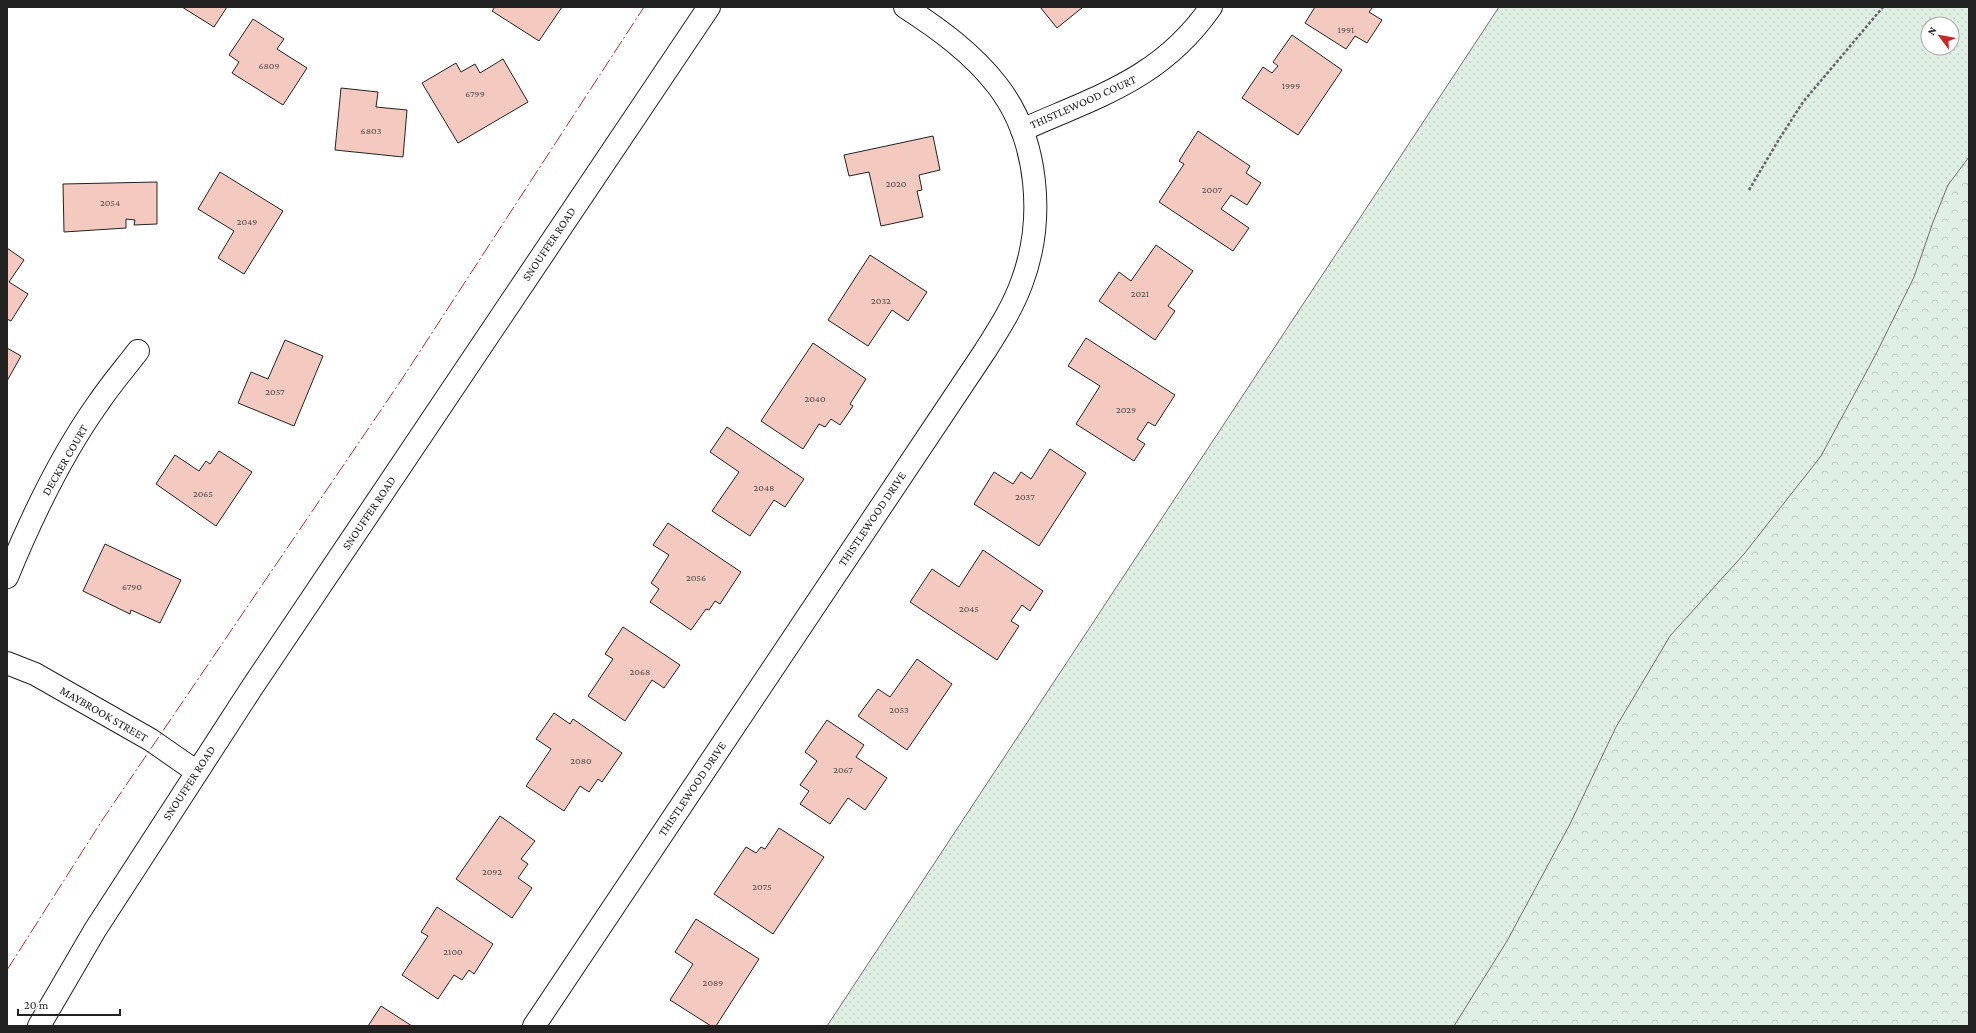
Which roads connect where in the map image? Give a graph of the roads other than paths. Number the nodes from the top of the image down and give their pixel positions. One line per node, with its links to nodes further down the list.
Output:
1 (709, 7): 8 (street, SNOUFFER ROAD)
2 (905, 7): 4 (street, THISTLEWOOD DRIVE)
3 (1211, 7): 4 (street, THISTLEWOOD COURT)
4 (1022, 130): 10 (street, THISTLEWOOD DRIVE)
5 (138, 351): 6 (street, DECKER COURT)
6 (7, 577)
7 (7, 663): 8 (street, MAYBROOK STREET)
8 (197, 772): 9 (street, SNOUFFER ROAD)
9 (39, 1026)
10 (534, 1026)

